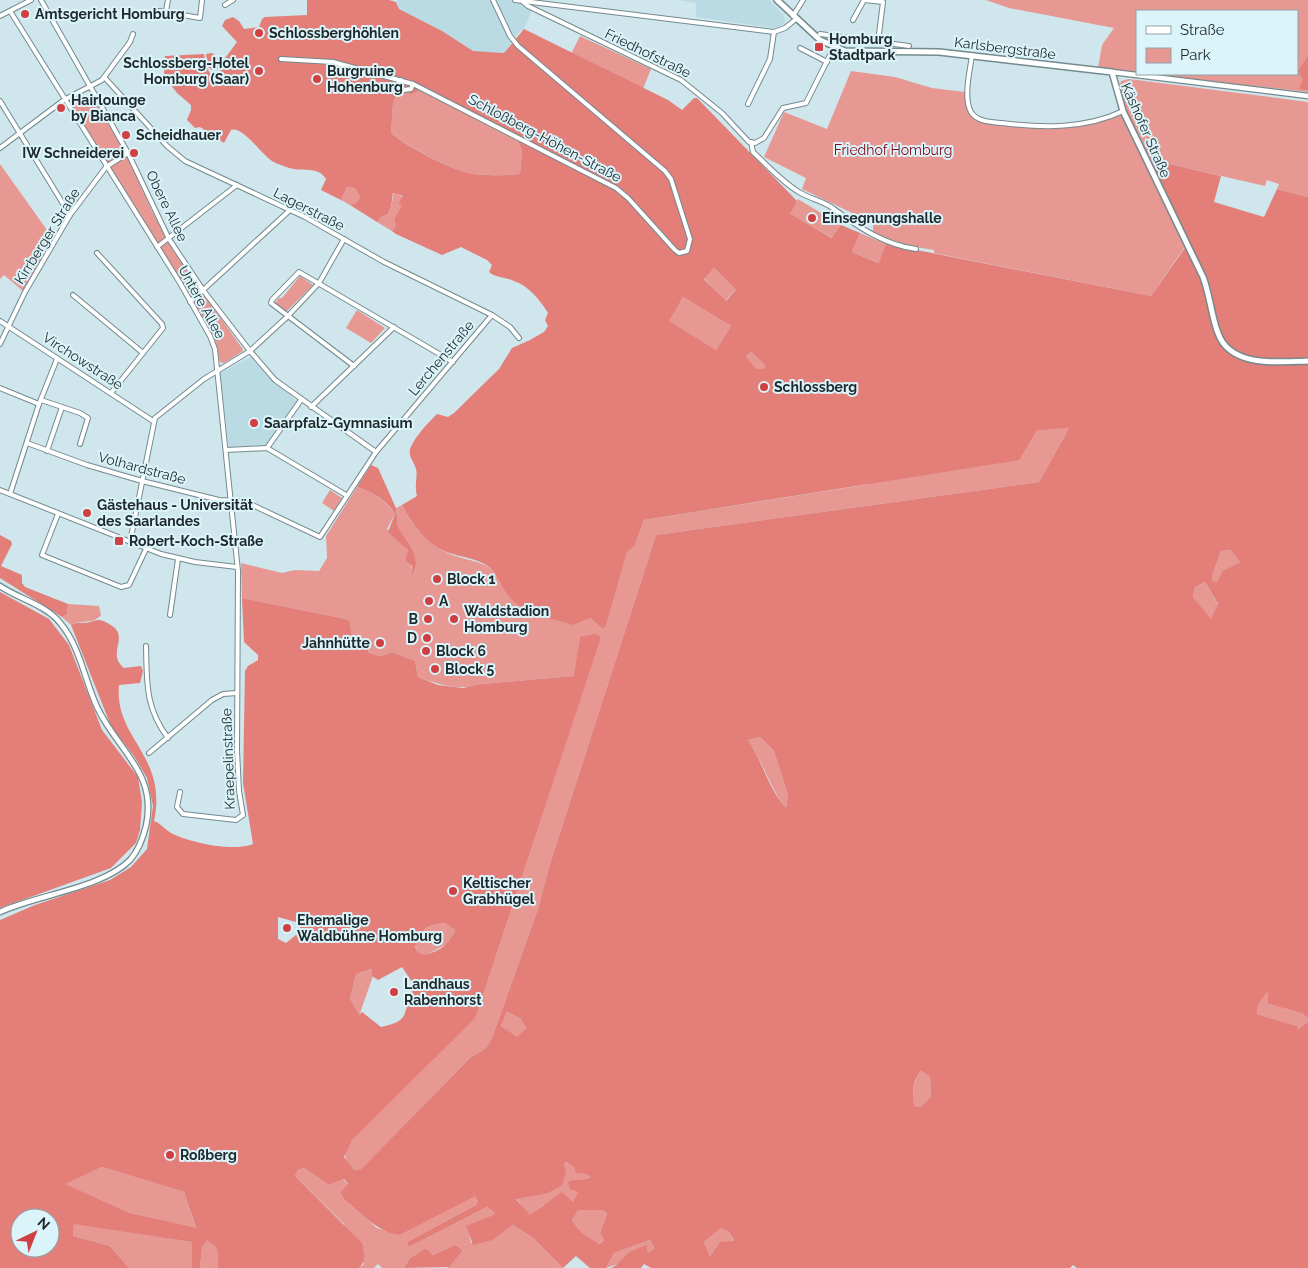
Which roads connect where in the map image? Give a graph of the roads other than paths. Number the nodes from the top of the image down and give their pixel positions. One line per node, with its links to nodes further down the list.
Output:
1 (31, 0): 12 (street)
2 (41, 0): 37 (street, Obere Allee)
3 (168, 0): 14 (street)
4 (202, 0): 14 (street)
5 (233, 0): 11 (street)
6 (493, 0): 36 (street, Schloßberg-Höhen-Straße)
7 (515, 0): 10 (street)
8 (776, 0): 16 (main road, Karlsbergstraße)
9 (803, 0): 16 (street)
10 (522, 1): 18 (street); 44 (street, Friedhofstraße)
11 (225, 5)
12 (10, 11): 15 (street); 39 (street, Untere Allee)
13 (159, 11): 14 (street)
14 (166, 11)
15 (0, 16)
16 (795, 18): 18 (street); 26 (main road, Karlsbergstraße)
17 (853, 20): 22 (street)
18 (774, 32): 41 (street)
19 (133, 34): 34 (street)
20 (820, 34): 21 (street)
21 (839, 37): 22 (street); 26 (street)
22 (878, 42): 23 (street)
23 (895, 44): 24 (street); 27 (street)
24 (909, 46)
25 (800, 48): 30 (street)
26 (834, 48): 27 (main road, Karlsbergstraße); 30 (street)
27 (895, 51): 28 (main road, Karlsbergstraße)
28 (972, 55): 31 (main road, Karlsbergstraße); 42 (street)
29 (281, 59): 35 (street, Schloßberg-Höhen-Straße)
30 (827, 62): 44 (street)
31 (1112, 72): 32 (street); 42 (main road, Käshofer Straße)
32 (1136, 75)
33 (1136, 75): 38 (street)
34 (105, 78): 37 (street); 48 (street, Lagerstraße)
35 (401, 80): 36 (street, Schloßberg-Höhen-Straße); 36 (street)
36 (414, 84)
37 (92, 86): 39 (street); 46 (street, Obere Allee)
38 (1308, 96)
39 (64, 100): 43 (street); 47 (street, Untere Allee)
40 (0, 101): 43 (street)
41 (748, 104)
42 (1123, 111): 70 (main road, Käshofer Straße)
43 (20, 133): 45 (street); 50 (street)
44 (752, 142): 54 (street, Friedhofstraße)
45 (0, 148)
46 (128, 152): 47 (street, Kirrberger Straße); 51 (street, Obere Allee)
47 (106, 167): 50 (street, Kirrberger Straße); 53 (street, Untere Allee)
48 (237, 186): 49 (street, Lagerstraße); 51 (street)
49 (290, 210): 52 (street, Lagerstraße); 57 (street)
50 (70, 215): 63 (street, Kirrberger Straße)
51 (169, 239): 53 (street); 57 (street, Obere Allee)
52 (344, 240): 56 (street); 60 (street, Lagerstraße)
53 (157, 247): 59 (street, Untere Allee)
54 (916, 249)
55 (97, 253): 68 (street)
56 (319, 283): 61 (street); 61 (street); 64 (street)
57 (203, 290): 59 (street); 67 (street, Obere Allee)
58 (73, 294): 68 (street)
59 (190, 302): 73 (street, Untere Allee)
60 (492, 314): 65 (street, Lagerstraße); 71 (street, Lerchenstraße)
61 (287, 318): 67 (street); 72 (street)
62 (0, 322): 63 (street, Virchowstraße)
63 (8, 327): 66 (street, Kirrberger Straße); 69 (street, Virchowstraße)
64 (394, 327): 71 (street); 72 (street)
65 (519, 338)
66 (0, 344)
67 (250, 351): 73 (street); 76 (street, Obere Allee)
68 (143, 353): 75 (street)
69 (57, 359): 75 (street, Virchowstraße); 77 (street)
70 (1308, 361)
71 (453, 362): 86 (street, Lerchenstraße)
72 (354, 366): 78 (street)
73 (218, 370): 80 (street); 84 (street, Untere Allee)
74 (0, 388): 77 (street)
75 (111, 393): 80 (street, Virchowstraße)
76 (301, 400): 78 (street, Obere Allee); 83 (street)
77 (40, 402): 79 (street); 81 (street)
78 (311, 407): 86 (street, Obere Allee)
79 (62, 408): 82 (street); 85 (street)
80 (153, 421): 87 (street)
81 (26, 443): 85 (street, Volhardstraße); 89 (street)
82 (80, 444)
83 (267, 448): 84 (street); 90 (street)
84 (226, 450): 91 (street, Untere Allee)
85 (48, 451): 87 (street, Volhardstraße)
86 (376, 452): 90 (street, Lerchenstraße)
87 (142, 481): 91 (street, Volhardstraße); 94 (street)
88 (0, 490): 89 (street)
89 (10, 494): 92 (street)
90 (346, 495): 93 (street, Lerchenstraße)
91 (231, 500): 93 (street, Volhardstraße); 97 (street, Untere Allee)
92 (58, 514): 94 (street); 95 (street)
93 (320, 537)
94 (130, 542): 95 (street)
95 (146, 549): 96 (street)
96 (178, 559): 97 (street); 99 (street)
97 (237, 566): 101 (street, Untere Allee)
98 (0, 586): 106 (street)
99 (170, 615)
100 (146, 646): 103 (street)
101 (238, 648): 102 (street, Kraepelinstraße)
102 (238, 693): 103 (street); 105 (street, Kraepelinstraße)
103 (168, 738): 104 (street)
104 (149, 753)
105 (180, 792)
106 (0, 912)

